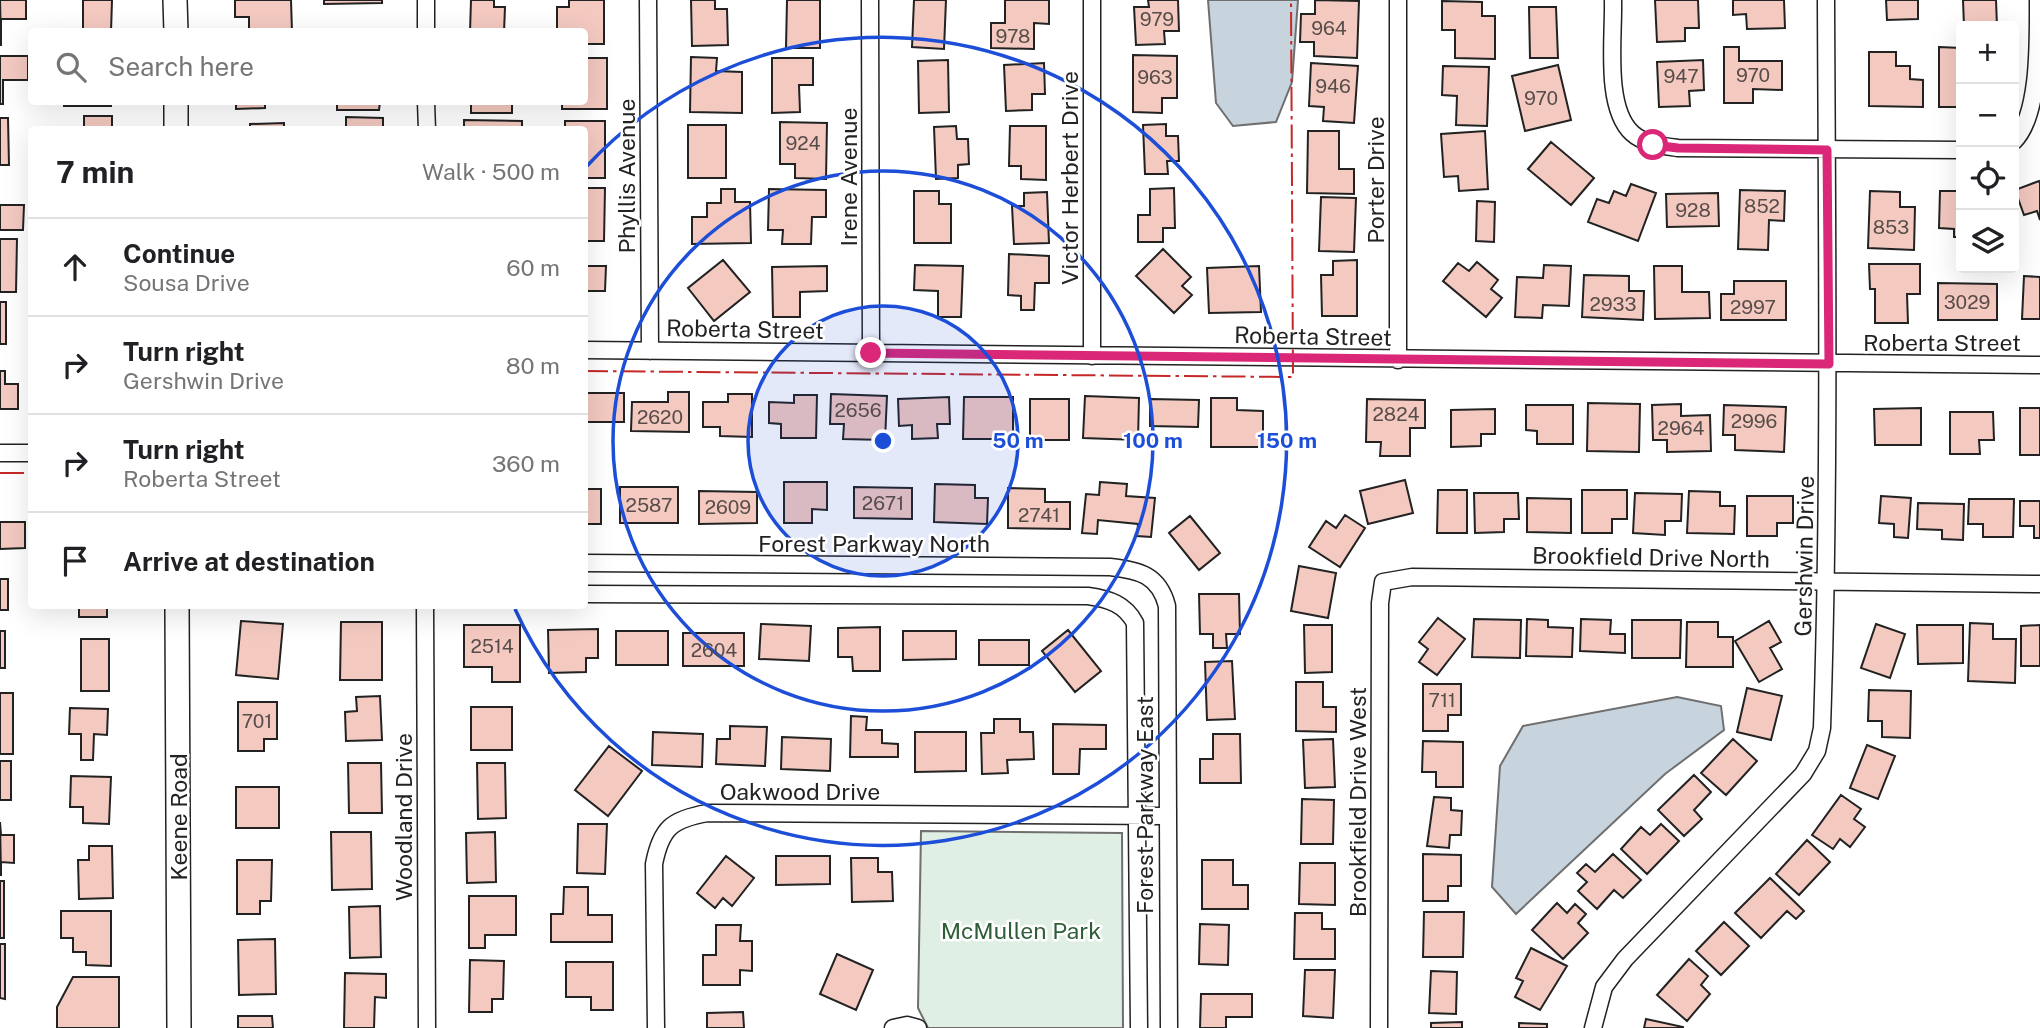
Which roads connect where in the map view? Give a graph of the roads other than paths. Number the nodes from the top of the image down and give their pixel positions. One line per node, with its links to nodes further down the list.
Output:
1 (176, 0): 10 (main road)
2 (426, 0): 11 (street)
3 (648, 0): 20 (street, Phyllis Avenue)
4 (870, 0): 21 (street, Irene Avenue)
5 (1091, 0): 22 (street, Victor Herbert Drive)
6 (1398, 0): 23 (street, Porter Drive)
7 (1614, 0): 17 (street)
8 (1826, 0): 17 (street, Gershwin Drive)
9 (2038, 0): 16 (street)
10 (176, 28)
11 (426, 28)
12 (176, 105): 14 (main road)
13 (426, 105): 15 (street)
14 (176, 126)
15 (426, 126)
16 (2019, 138)
17 (1827, 150): 18 (street); 24 (street, Gershwin Drive)
18 (1956, 150)
19 (588, 350): 20 (street, Roberta Street)
20 (650, 351): 21 (street, Roberta Street)
21 (871, 353): 22 (street, Roberta Street)
22 (1092, 356): 23 (street, Roberta Street)
23 (1398, 360): 24 (street, Roberta Street)
24 (1829, 364): 25 (street, Roberta Street); 31 (street, Gershwin Drive)
25 (2040, 365)
26 (0, 453): 27 (street)
27 (28, 453)
28 (588, 563): 29 (street, Forest Parkway North)
29 (937, 567): 32 (street, Forest Parkway North); 35 (street)
30 (1388, 582): 31 (street, Brookfield Drive North); 47 (street, Brookfield Drive West)
31 (1827, 582): 33 (street, Brookfield Drive North); 48 (street, Gershwin Drive)
32 (1159, 584): 39 (street, Forest Parkway East)
33 (2040, 584)
34 (588, 594): 35 (street)
35 (937, 595): 38 (street, Forest Parkway East)
36 (177, 609): 40 (main road, Keene Road)
37 (425, 609): 41 (street, Woodland Drive)
38 (1138, 816): 39 (street, Oakwood Drive); 42 (street, Oakwood Drive); 45 (street, Forest Parkway East)
39 (1166, 816): 46 (street, Forest Parkway East)
40 (179, 1028)
41 (427, 1028)
42 (656, 1028)
43 (893, 1028): 44 (street)
44 (918, 1028)
45 (1139, 1028)
46 (1169, 1028)
47 (1379, 1028)
48 (1593, 1028)

